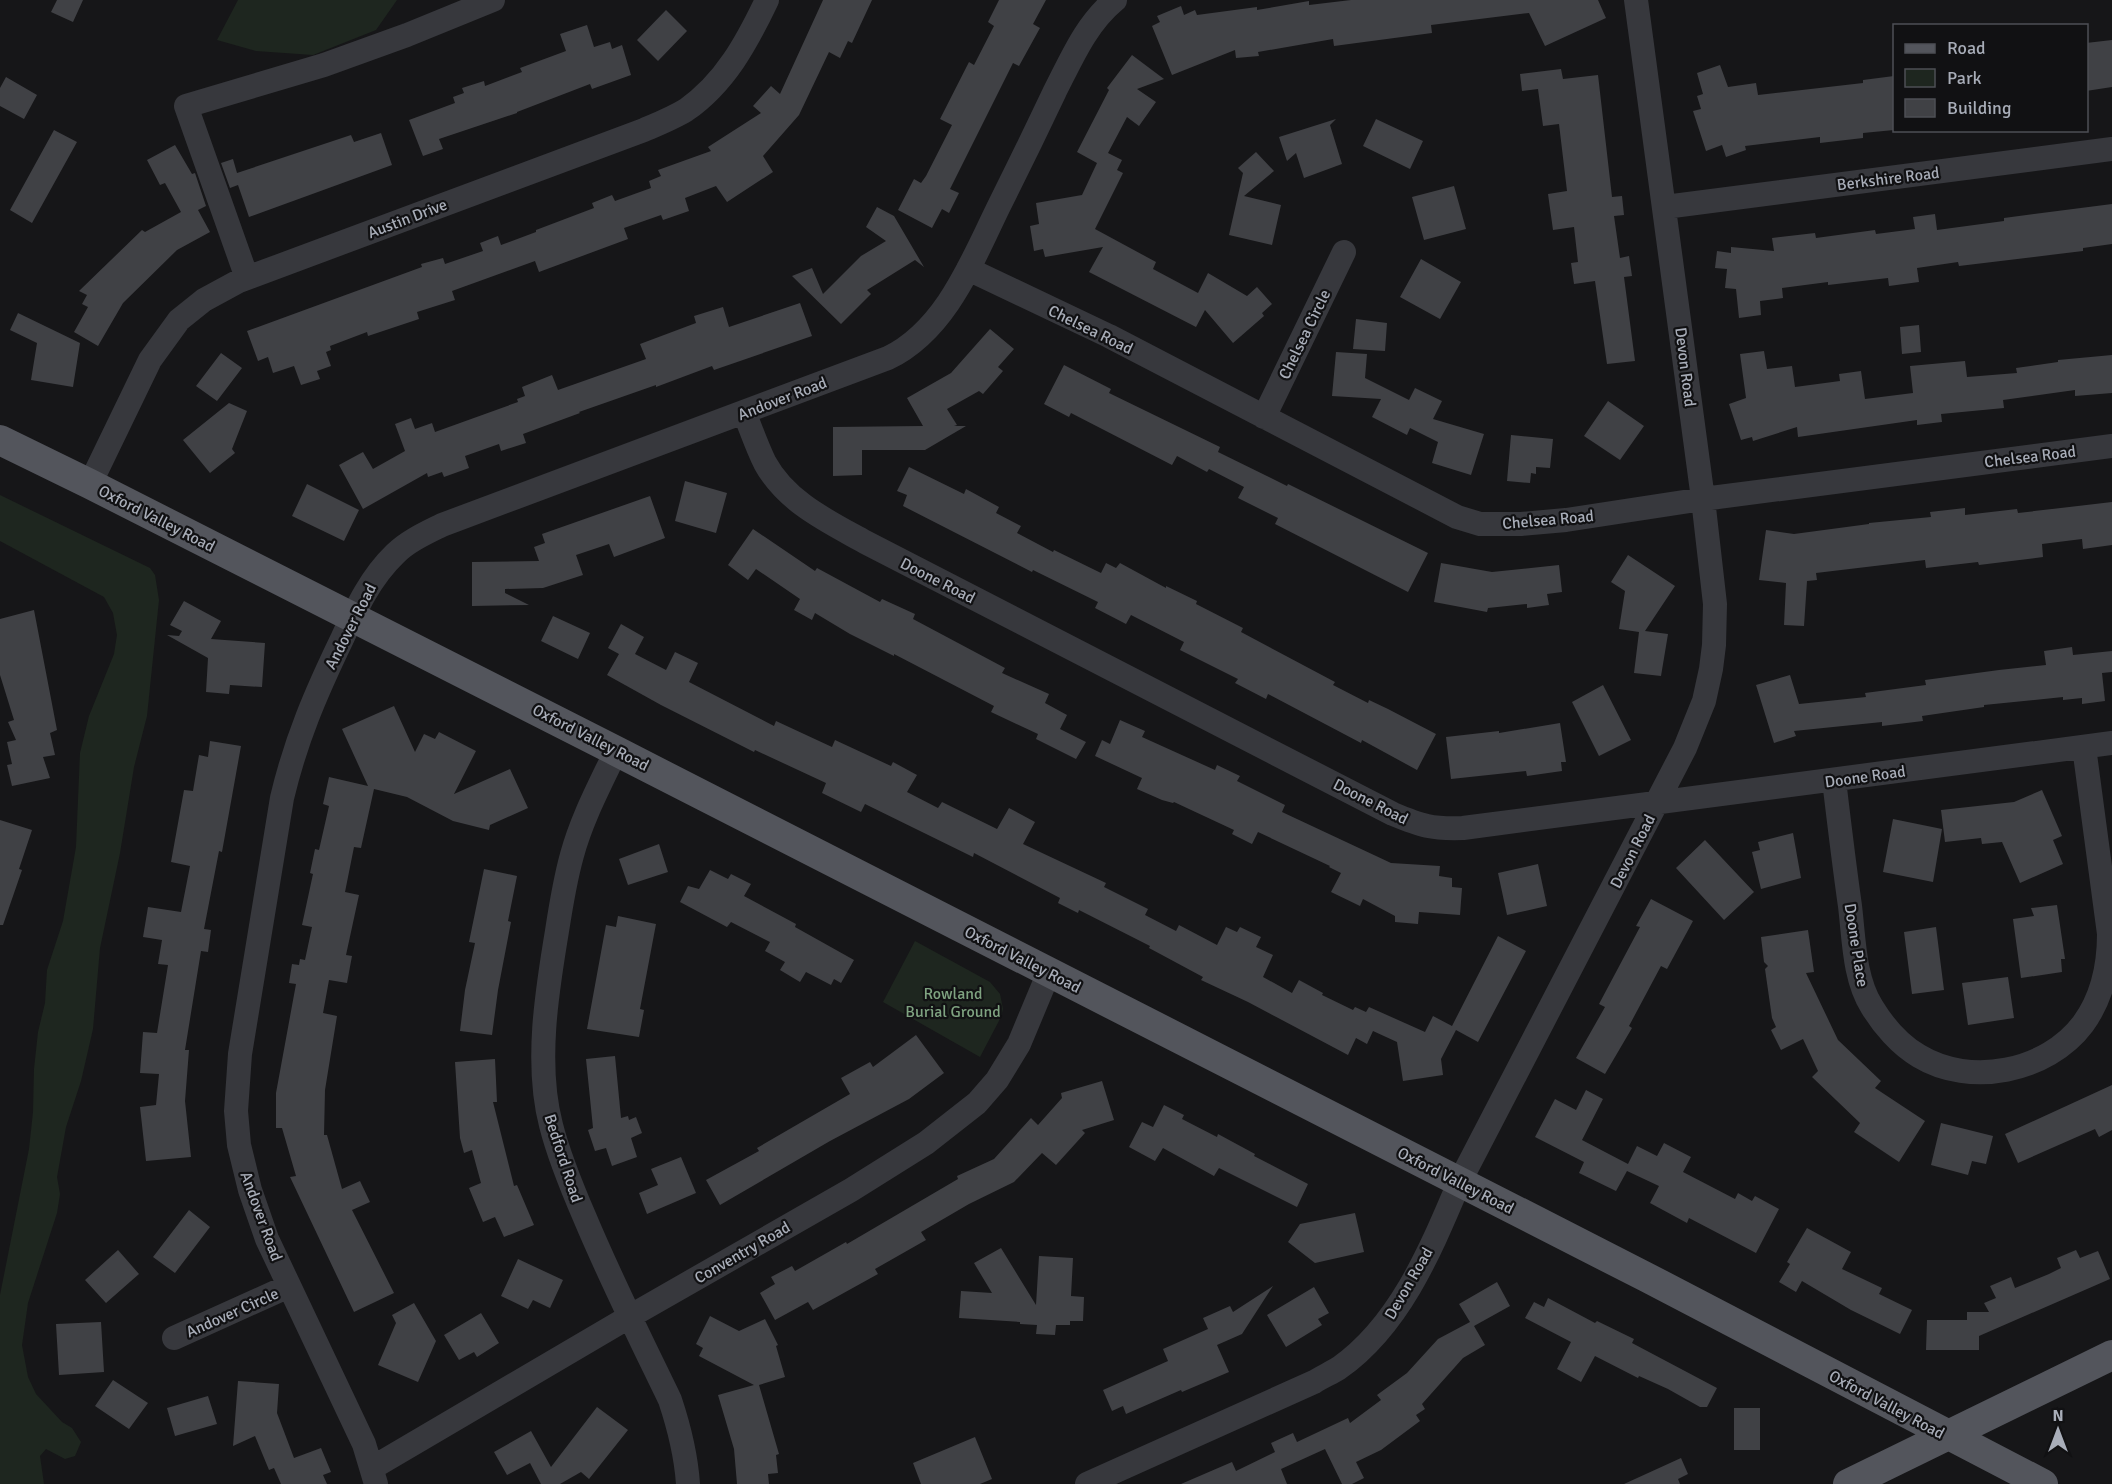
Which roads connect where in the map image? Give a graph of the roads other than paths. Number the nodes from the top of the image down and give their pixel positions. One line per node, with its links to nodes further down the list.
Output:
1 (493, 0): 9 (street)
2 (767, 0): 9 (street, Austin Drive)
3 (1115, 0): 8 (street, Andover Road)
4 (1636, 0): 6 (street, Devon Road)
5 (2112, 149): 6 (street, Berkshire Road)
6 (1665, 207): 15 (street, Devon Road)
7 (1344, 252): 11 (street, Chelsea Circle)
8 (968, 269): 10 (street, Andover Road); 11 (street, Chelsea Road)
9 (247, 278): 14 (street, Austin Drive)
10 (744, 412): 16 (street, Andover Road); 21 (street, Doone Road)
11 (1264, 417): 15 (street, Chelsea Road)
12 (0, 440): 14 (main road, Oxford Valley Road)
13 (2112, 446): 15 (street, Chelsea Road)
14 (90, 484): 16 (main road, Oxford Valley Road)
15 (1703, 499): 21 (street, Devon Road)
16 (353, 616): 19 (main road, Oxford Valley Road); 24 (street, Andover Road)
17 (2112, 743): 18 (street, Doone Road)
18 (2084, 747): 20 (street, Doone Road); 20 (street, Doone Place)
19 (616, 751): 22 (main road, Oxford Valley Road); 25 (street, Bedford Road)
20 (1834, 780): 21 (street, Doone Road)
21 (1656, 804): 23 (street, Devon Road)
22 (1049, 972): 23 (main road, Oxford Valley Road); 25 (street, Conventry Road)
23 (1460, 1183): 28 (main road, Oxford Valley Road); 31 (street, Devon Road)
24 (289, 1286): 26 (street, Andover Circle); 29 (street, Andover Road)
25 (630, 1317): 29 (street, Conventry Road); 30 (street, Bedford Road)
26 (174, 1338)
27 (2112, 1355): 28 (main road)
28 (1947, 1435): 32 (main road); 33 (main road, Oxford Valley Road)
29 (374, 1476)
30 (688, 1484)
31 (1087, 1484)
32 (1848, 1484)
33 (2043, 1484)

